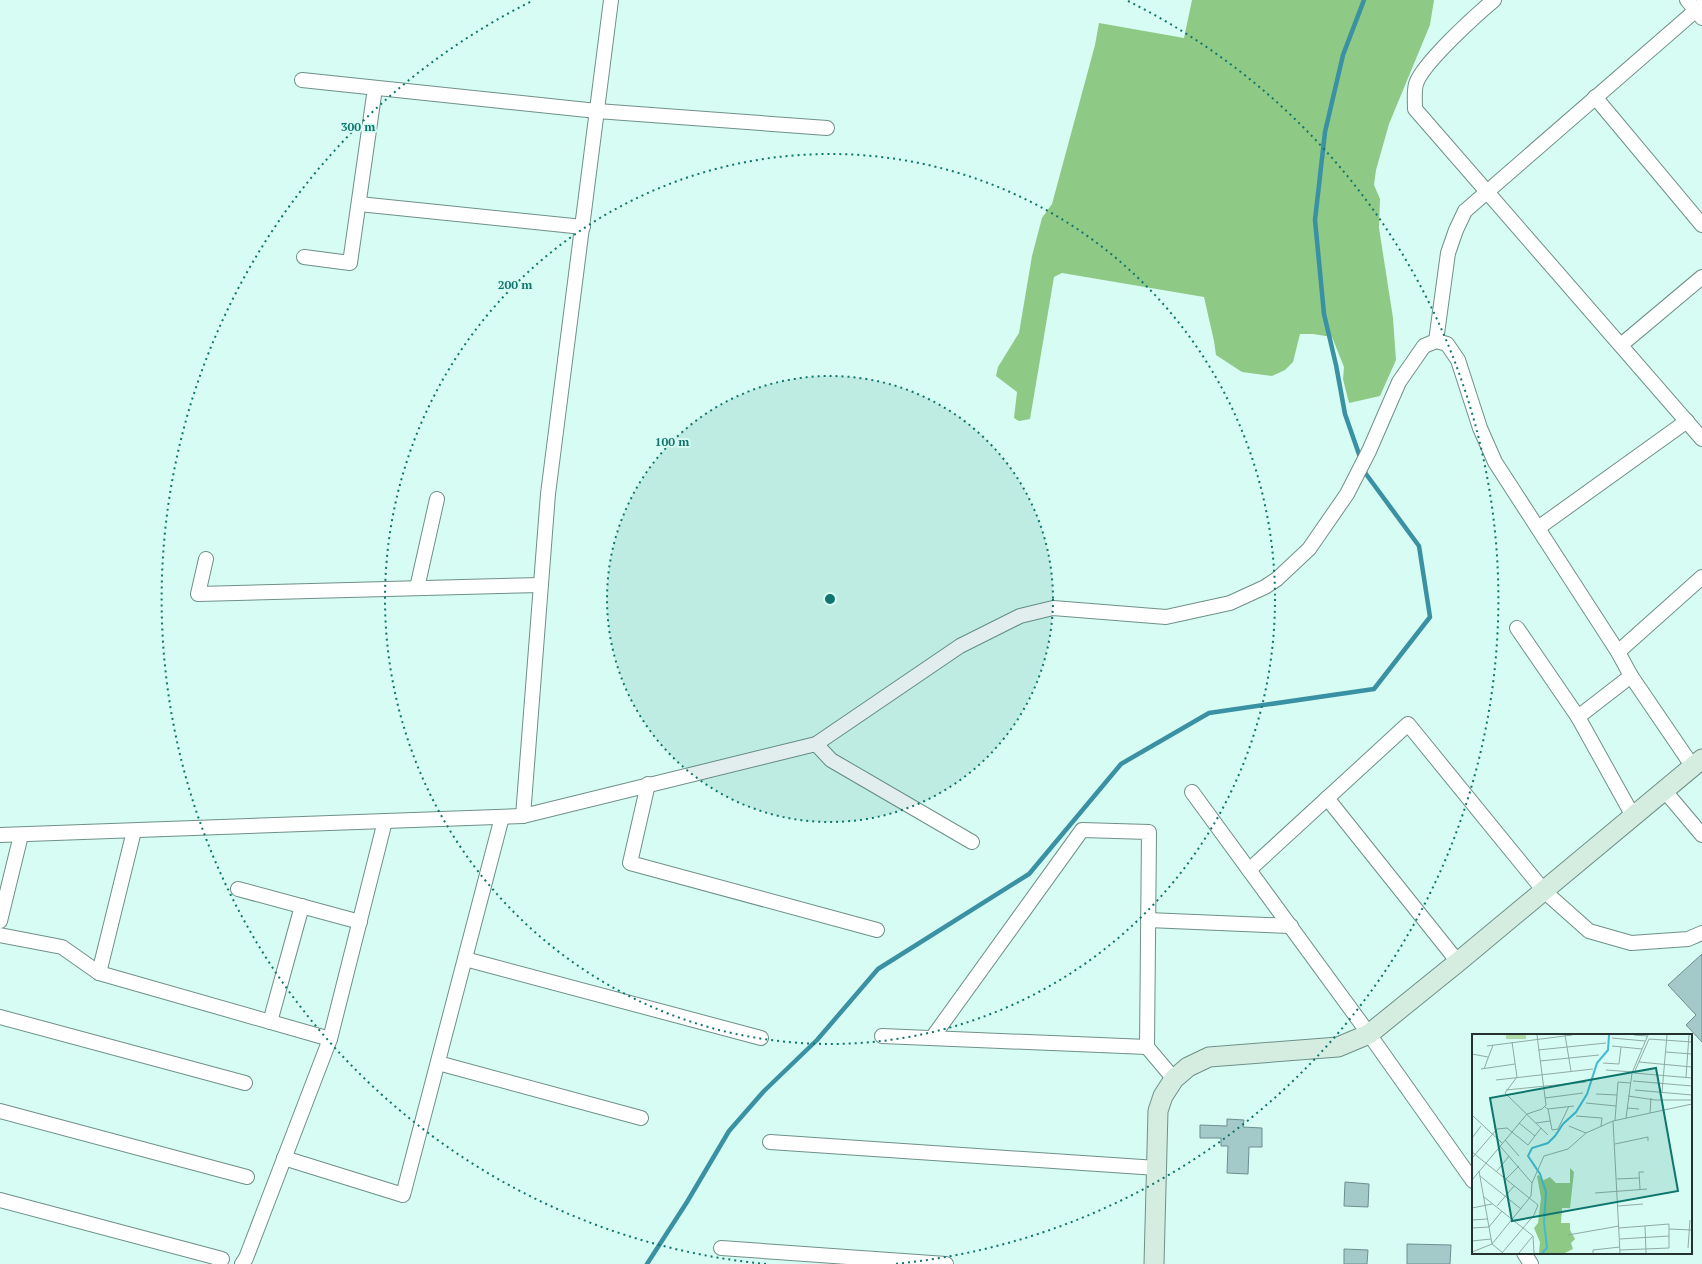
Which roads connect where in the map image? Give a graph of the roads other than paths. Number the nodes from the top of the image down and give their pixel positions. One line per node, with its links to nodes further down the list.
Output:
1 (611, 0): 7 (street)
2 (1494, 0): 9 (street)
3 (1697, 8): 6 (street)
4 (302, 80): 5 (street)
5 (375, 88): 7 (street); 10 (street)
6 (1595, 97): 9 (street); 11 (street)
7 (597, 111): 8 (street); 12 (street)
8 (827, 128)
9 (1486, 191): 15 (street); 16 (street)
10 (359, 204): 12 (street); 13 (street)
11 (1702, 225)
12 (583, 227): 23 (street)
13 (304, 257)
14 (1702, 277): 16 (street)
15 (1436, 341): 20 (street); 29 (street)
16 (1621, 346): 17 (street)
17 (1687, 421): 18 (street); 20 (street)
18 (1702, 439)
19 (437, 499): 24 (street)
20 (1538, 528): 26 (street)
21 (206, 559): 24 (street)
22 (1702, 577): 26 (street)
23 (541, 585): 24 (street); 35 (street)
24 (417, 588)
25 (1517, 628): 28 (street)
26 (1618, 652): 27 (street)
27 (1631, 676): 28 (street); 30 (street)
28 (1578, 717): 36 (street)
29 (816, 744): 31 (street); 43 (street)
30 (1697, 763): 32 (street)
31 (648, 784): 35 (street); 52 (street)
32 (1664, 790): 36 (street); 42 (street)
33 (1192, 792): 44 (street)
34 (1327, 798): 44 (street); 46 (street); 56 (street)
35 (523, 816): 37 (street)
36 (1633, 816): 46 (street)
37 (502, 817): 38 (street); 55 (street)
38 (385, 821): 39 (street); 50 (street)
39 (134, 830): 41 (street); 57 (street)
40 (0, 835): 41 (street)
41 (21, 835): 49 (street)
42 (1702, 835)
43 (972, 842)
44 (1249, 870): 51 (street)
45 (238, 889): 47 (street)
46 (1544, 891): 53 (street); 56 (street)
47 (302, 906): 50 (street); 59 (street)
48 (1148, 920): 51 (street); 63 (street); 65 (street)
49 (0, 922)
50 (360, 922): 64 (street)
51 (1291, 926): 60 (street)
52 (877, 930)
53 (1702, 933)
54 (0, 935): 57 (street)
55 (465, 959): 62 (street); 66 (street)
56 (1458, 962): 60 (street)
57 (99, 973): 59 (street)
58 (0, 1017): 68 (street)
59 (270, 1022): 64 (street)
60 (1369, 1034): 67 (street); 75 (street)
61 (882, 1036): 63 (street)
62 (761, 1038)
63 (932, 1038): 65 (street)
64 (330, 1039): 72 (street)
65 (1147, 1047): 67 (street)
66 (438, 1063): 70 (street); 72 (street)
67 (1174, 1079): 73 (street)
68 (245, 1083)
69 (0, 1111): 74 (street)
70 (641, 1118)
71 (770, 1142): 73 (street)
72 (284, 1158): 80 (street)
73 (1157, 1168): 82 (street)
74 (247, 1177)
75 (1472, 1180)
76 (0, 1200): 79 (street)
77 (721, 1248): 81 (street)
78 (1525, 1254): 83 (street)
79 (219, 1264)
80 (242, 1264)
81 (946, 1264)
82 (1154, 1264)
83 (1531, 1264)

